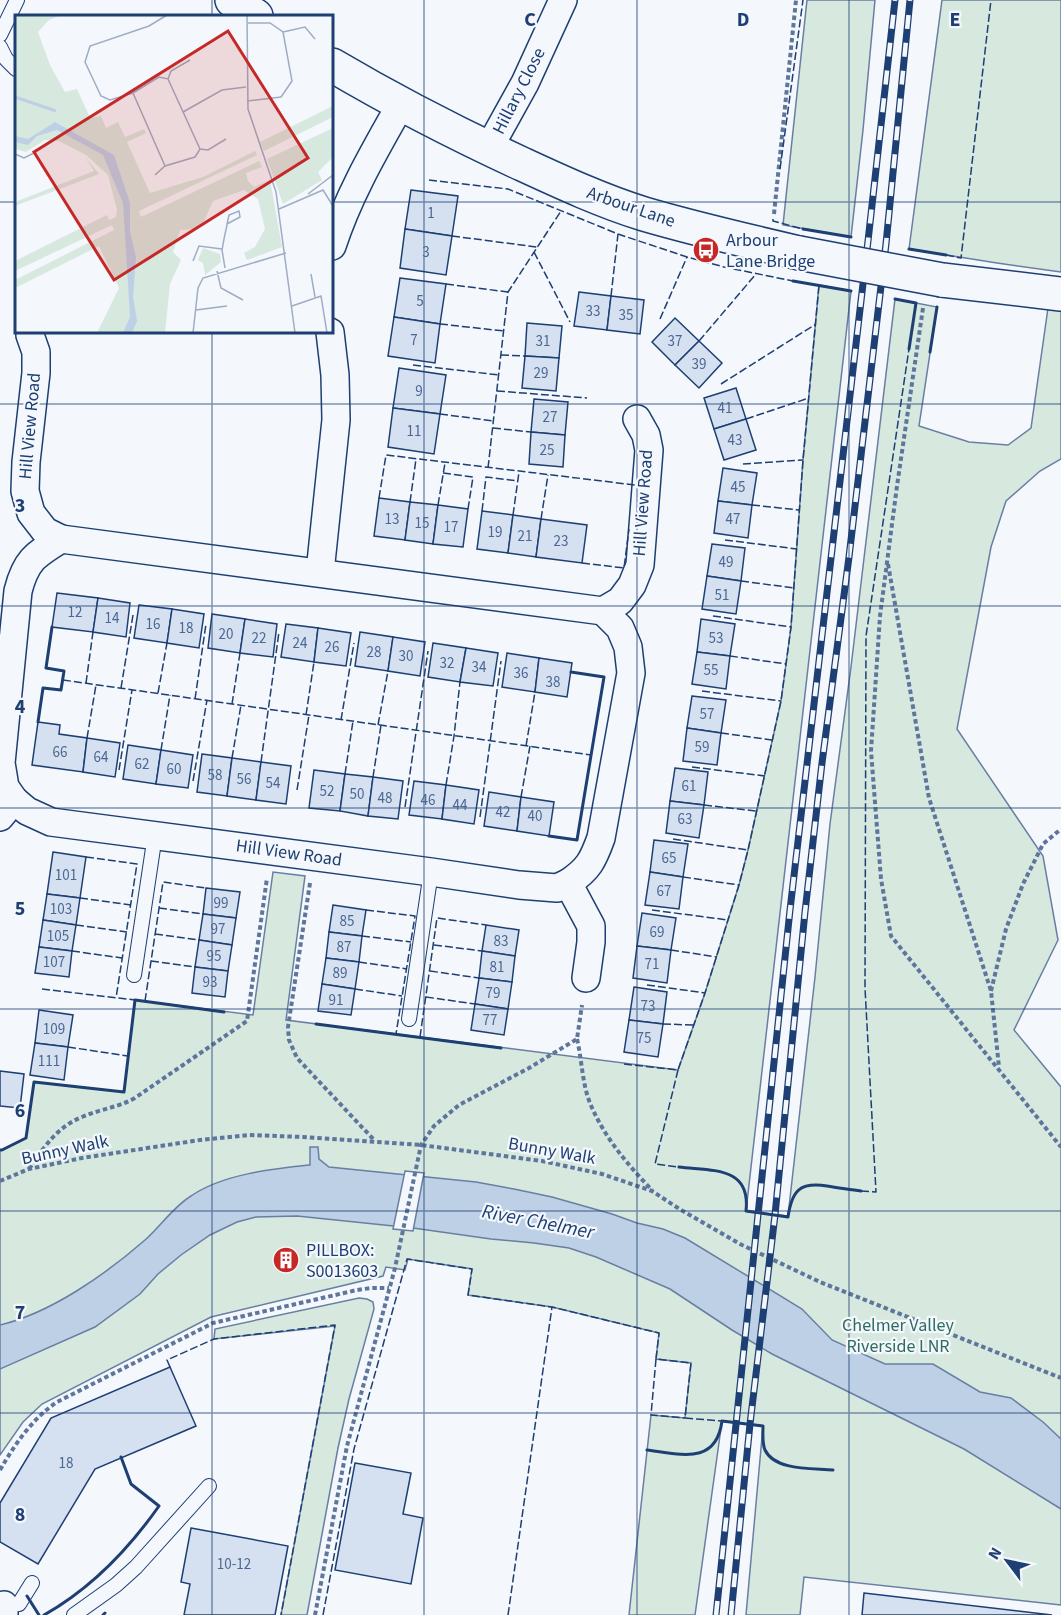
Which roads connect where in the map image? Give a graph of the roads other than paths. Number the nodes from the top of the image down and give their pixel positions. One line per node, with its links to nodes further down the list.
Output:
1 (16, 0): 5 (lane)
2 (232, 0): 4 (street)
3 (563, 0): 10 (street, Hillary Close)
4 (254, 15)
5 (0, 35)
6 (0, 47): 8 (lane)
7 (333, 66): 9 (street, Arbour Lane)
8 (15, 68)
9 (401, 104): 10 (street, Arbour Lane); 11 (street)
10 (489, 148): 12 (street, Arbour Lane, bridge)
11 (333, 243)
12 (1061, 294)
13 (330, 333): 17 (street)
14 (30, 335): 16 (street, Hill View Road)
15 (637, 419): 18 (street, Hill View Road)
16 (61, 539): 17 (street, Hill View Road); 19 (street, Hill View Road)
17 (320, 572): 18 (street, Hill View Road)
18 (603, 611): 22 (street)
19 (7, 809): 20 (street, Hill View Road)
20 (155, 835): 21 (street, Hill View Road); 23 (lane)
21 (431, 872): 22 (street, Hill View Road); 25 (lane)
22 (568, 883): 24 (street)
23 (134, 975)
24 (586, 978)
25 (409, 1019)
26 (209, 1486): 29 (lane)
27 (32, 1583): 28 (lane)
28 (4, 1610)
29 (74, 1615)

